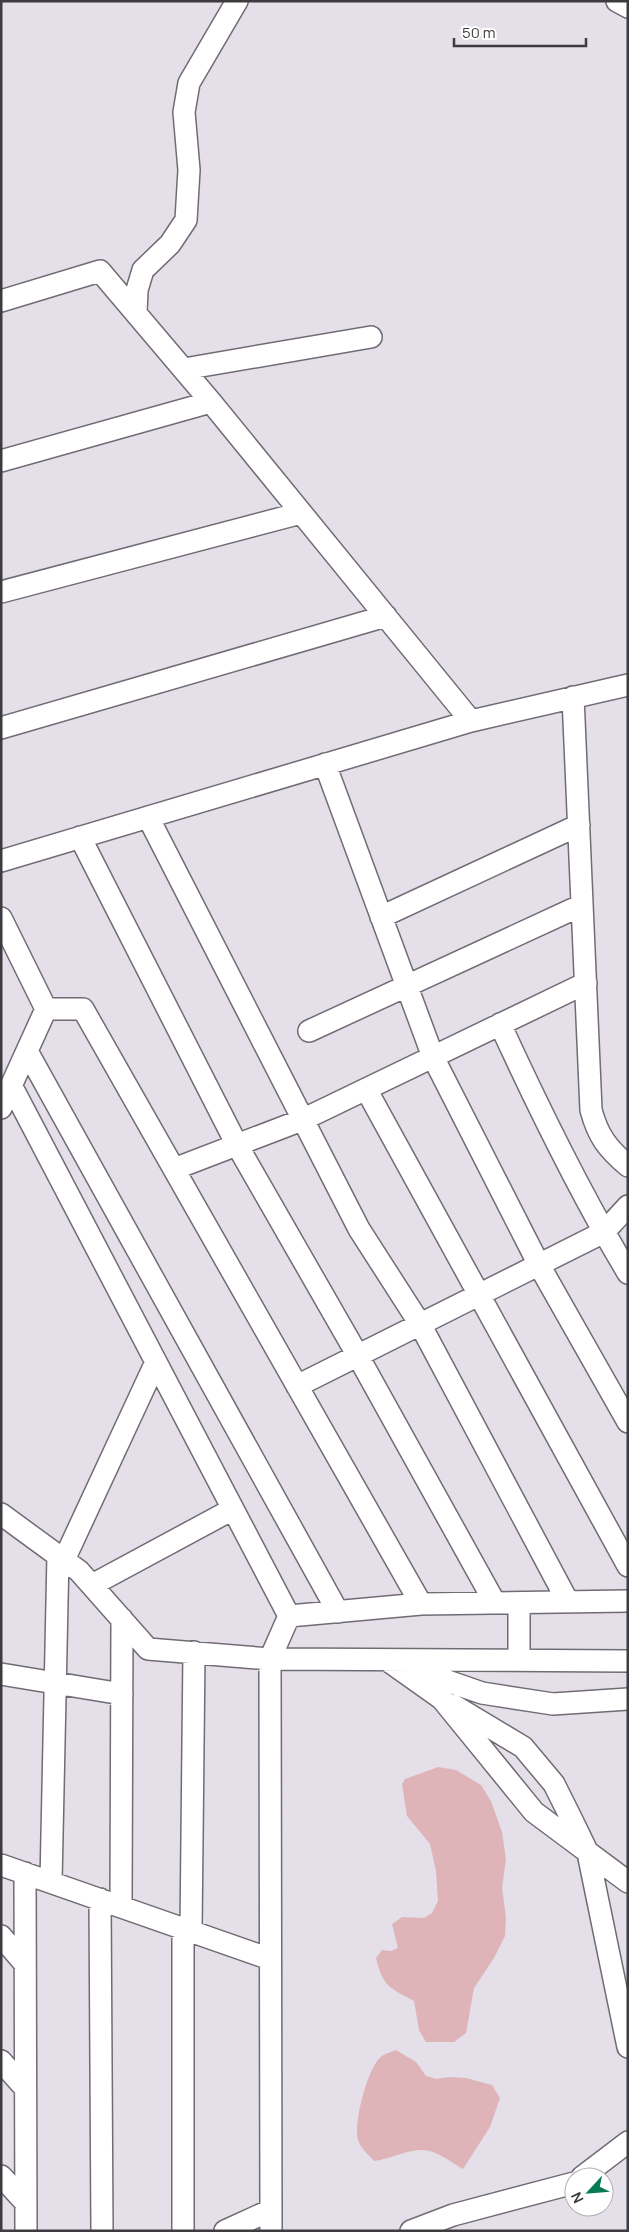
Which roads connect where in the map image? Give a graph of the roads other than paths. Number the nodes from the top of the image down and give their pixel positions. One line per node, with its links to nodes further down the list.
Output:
1 (237, 1): 5 (street)
2 (617, 1): 3 (street)
3 (628, 7)
4 (1, 301): 5 (street)
5 (136, 313): 7 (street)
6 (371, 337): 7 (street)
7 (184, 369): 8 (street)
8 (211, 402): 9 (street); 10 (street)
9 (1, 461)
10 (301, 513): 11 (street); 12 (street)
11 (1, 592)
12 (386, 616): 15 (street); 16 (street)
13 (628, 685): 14 (street)
14 (573, 697): 15 (street); 19 (street)
15 (471, 721): 17 (street)
16 (1, 728)
17 (325, 764): 18 (street); 23 (street)
18 (148, 818): 20 (street); 35 (street)
19 (579, 825): 22 (street); 23 (street)
20 (80, 838): 21 (street); 36 (street)
21 (1, 861)
22 (582, 905): 25 (street); 26 (street)
23 (381, 917): 26 (street)
24 (1, 918): 27 (street)
25 (586, 983): 28 (street); 37 (street)
26 (407, 987): 29 (street); 31 (street)
27 (46, 1009): 30 (street); 38 (street)
28 (500, 1024): 31 (street); 40 (street)
29 (309, 1031)
30 (27, 1051): 32 (street); 59 (street)
31 (433, 1057): 33 (street); 41 (street)
32 (11, 1085): 34 (street); 46 (street)
33 (366, 1090): 35 (street); 43 (street)
34 (1, 1108)
35 (302, 1120): 36 (street); 44 (street)
36 (237, 1145): 38 (street); 45 (street)
37 (628, 1166)
38 (174, 1169): 47 (street)
39 (628, 1206): 40 (street)
40 (604, 1232): 41 (street); 42 (street)
41 (539, 1264): 43 (street); 48 (street)
42 (628, 1273)
43 (479, 1295): 44 (street); 52 (street)
44 (420, 1324): 45 (street); 56 (street)
45 (358, 1356): 47 (street); 57 (street)
46 (156, 1362): 49 (street); 51 (street)
47 (297, 1386): 58 (street)
48 (628, 1422)
49 (233, 1509): 53 (street); 60 (street)
50 (1, 1514): 51 (street)
51 (61, 1557): 53 (street); 68 (street)
52 (628, 1566)
53 (92, 1585): 61 (street)
54 (628, 1601): 56 (street)
55 (519, 1602): 56 (street); 57 (street); 65 (street)
56 (568, 1602)
57 (496, 1603): 58 (street)
58 (421, 1604): 59 (street)
59 (338, 1612): 60 (street)
60 (289, 1616): 63 (street)
61 (122, 1619): 62 (street); 69 (street)
62 (194, 1652): 63 (street); 79 (street)
63 (270, 1659): 64 (street); 81 (street)
64 (387, 1660): 65 (street); 70 (street); 71 (street)
65 (519, 1660): 66 (street)
66 (628, 1661)
67 (1, 1674): 68 (street)
68 (55, 1683): 69 (street); 75 (street)
69 (122, 1694): 78 (street)
70 (442, 1699): 72 (street); 72 (street)
71 (628, 1699)
72 (588, 1853): 76 (street); 83 (street)
73 (1, 1865): 74 (street)
74 (24, 1873): 75 (street); 82 (street)
75 (51, 1882): 77 (street)
76 (628, 1882)
77 (100, 1899): 78 (street); 94 (street)
78 (121, 1906): 79 (street)
79 (187, 1929): 81 (street); 95 (street)
80 (1, 1936): 82 (street)
81 (270, 1959): 91 (street)
82 (25, 1964): 85 (street)
83 (628, 2047)
84 (1, 2061): 85 (street)
85 (25, 2088): 90 (street)
86 (628, 2142): 87 (street)
87 (595, 2167)
88 (1, 2176): 90 (street)
89 (564, 2186): 98 (street)
90 (26, 2203): 93 (street)
91 (271, 2210): 92 (street); 97 (street)
92 (227, 2230): 96 (street)
93 (26, 2231)
94 (102, 2231)
95 (183, 2231)
96 (252, 2231)
97 (271, 2231)
98 (411, 2231)

